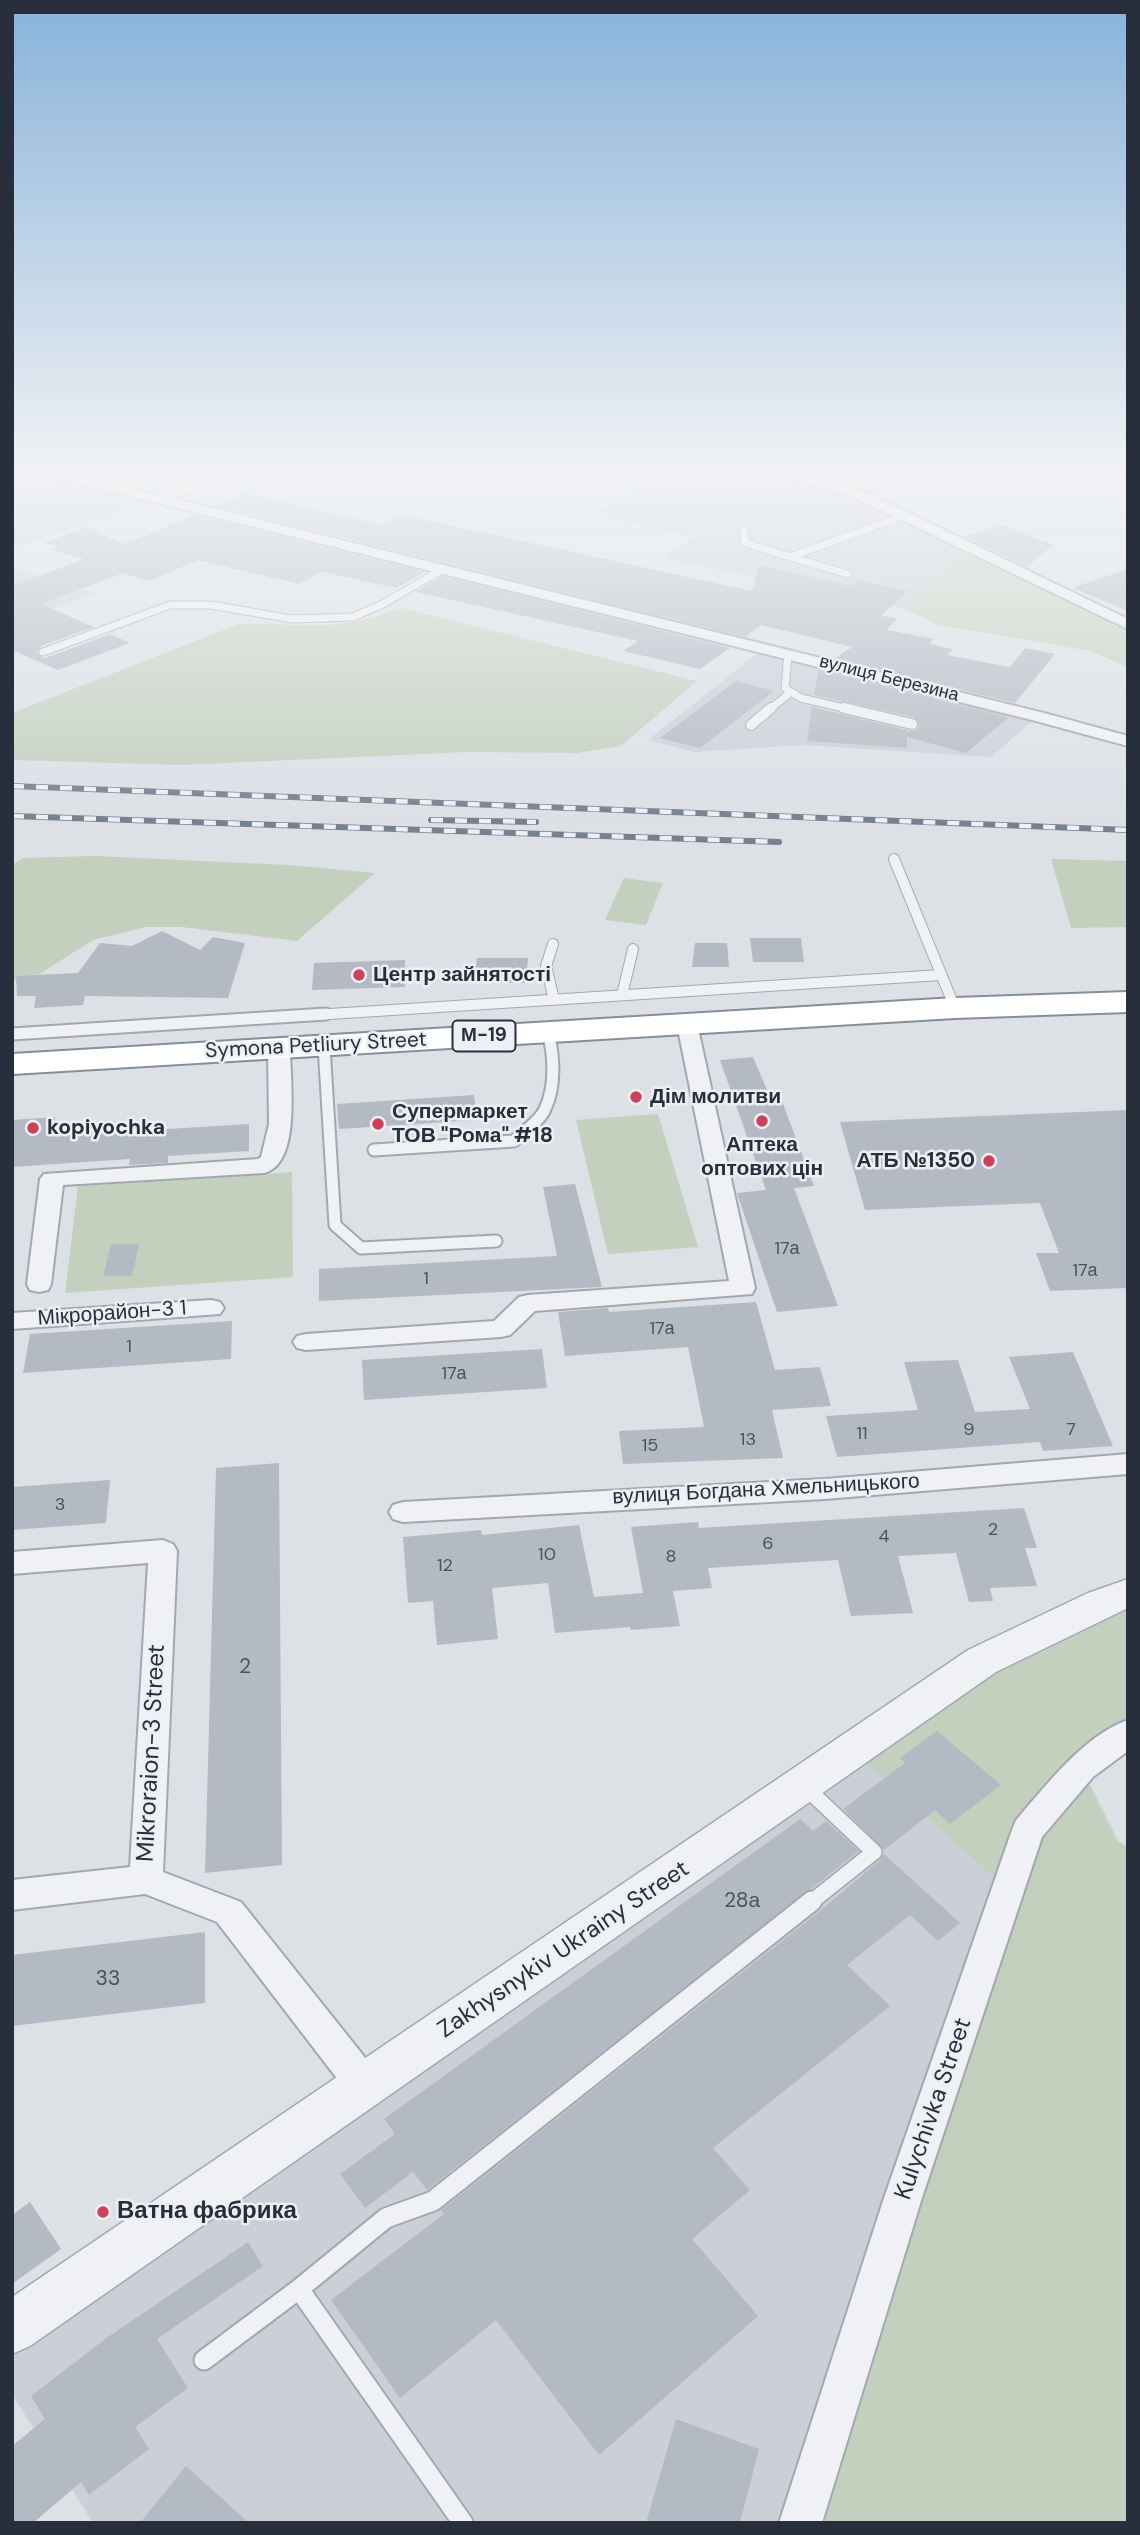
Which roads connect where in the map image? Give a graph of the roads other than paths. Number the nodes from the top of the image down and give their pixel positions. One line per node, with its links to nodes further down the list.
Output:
1 (410, 587): 5 (lane)
2 (516, 587): 6 (street, вулиця Березина)
3 (1052, 587): 4 (street)
4 (1128, 625)
5 (43, 652)
6 (788, 655): 7 (lane); 10 (street, вулиця Березина)
7 (791, 692): 8 (lane); 9 (lane)
8 (912, 724)
9 (751, 725)
10 (1128, 741)
11 (894, 859): 14 (lane)
12 (553, 944): 16 (lane)
13 (633, 949): 15 (lane)
14 (941, 975): 15 (lane); 18 (lane)
15 (622, 995): 16 (lane)
16 (554, 1000): 21 (lane)
17 (1125, 1007): 18 (highway, М-19)
18 (955, 1009): 19 (highway, Symona Petliury Street / М-19)
19 (687, 1024): 20 (highway, Symona Petliury Street / М-19); 30 (street)
20 (548, 1032): 22 (highway, Symona Petliury Street / М-19); 25 (lane)
21 (12, 1034)
22 (324, 1045): 23 (highway, Symona Petliury Street / М-19); 26 (lane)
23 (279, 1057): 24 (highway, Symona Petliury Street / М-19); 27 (street)
24 (12, 1064)
25 (374, 1150)
26 (496, 1241)
27 (39, 1284)
28 (211, 1308): 29 (street, Мікрорайон-3 1)
29 (12, 1321)
30 (306, 1342)
31 (1128, 1464): 32 (street, вулиця Богдана Хмельницького)
32 (403, 1512)
33 (12, 1563): 37 (street, Mikroraion-3 Street)
34 (1128, 1594): 36 (street, Zakhysnykiv Ukrainy Street)
35 (1128, 1733): 44 (street, Kulychivka Street)
36 (803, 1786): 39 (street, Zakhysnykiv Ukrainy Street); 40 (lane)
37 (146, 1880): 38 (street); 39 (street, Mikroraion-3 Street)
38 (12, 1895)
39 (365, 2086): 41 (street, Zakhysnykiv Ukrainy Street)
40 (299, 2289): 42 (lane); 43 (lane)
41 (12, 2328)
42 (204, 2361)
43 (463, 2523)
44 (800, 2523)

